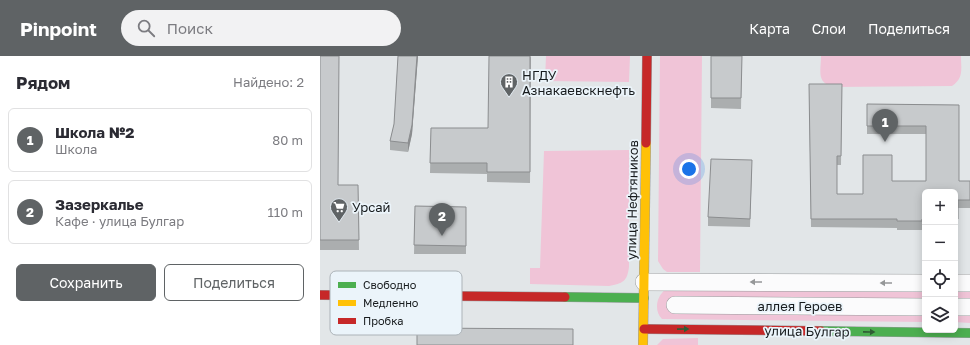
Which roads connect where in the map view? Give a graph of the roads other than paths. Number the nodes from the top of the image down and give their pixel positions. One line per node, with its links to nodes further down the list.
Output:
1 (647, 56): 5 (street, улица Нефтяников)
2 (922, 283): 5 (street, one-way to 5)
3 (958, 283): 4 (street)
4 (970, 283)
5 (644, 290): 6 (street); 13 (street, улица Нефтяников)
6 (462, 292)
7 (320, 294): 8 (street)
8 (330, 294)
9 (675, 305): 10 (street, аллея Героев)
10 (922, 307)
11 (958, 307): 12 (street)
12 (970, 307)
13 (644, 329): 14 (street, улица Булгар, one-way to 14); 15 (street, улица Нефтяников)
14 (970, 333)
15 (643, 345)

